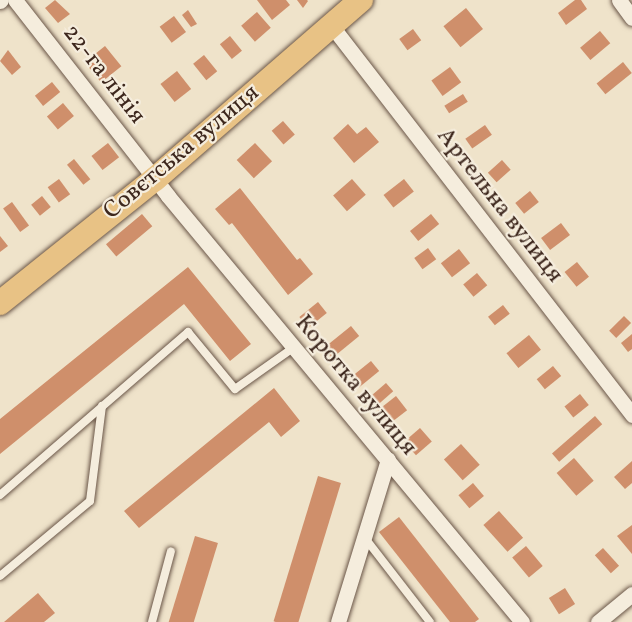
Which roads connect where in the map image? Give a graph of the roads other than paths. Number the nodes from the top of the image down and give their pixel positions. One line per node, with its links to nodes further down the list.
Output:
1 (15, 0): 6 (street, 22-га лінія)
2 (362, 0): 5 (main road, Совєтська вулиця)
3 (619, 0): 4 (street)
4 (632, 18)
5 (331, 25): 6 (main road, Совєтська вулиця); 10 (street, Артельна вулиця)
6 (156, 179): 7 (main road, Совєтська вулиця); 8 (street, Коротка вулиця)
7 (0, 303)
8 (293, 348): 9 (lane); 11 (street, Коротка вулиця)
9 (102, 406): 12 (lane); 15 (lane)
10 (632, 415)
11 (388, 459): 13 (street); 20 (street, Коротка вулиця)
12 (0, 495)
13 (364, 536): 18 (street); 19 (lane)
14 (171, 550): 17 (lane)
15 (0, 576)
16 (632, 594): 21 (street)
17 (152, 622)
18 (338, 622)
19 (430, 622)
20 (522, 622)
21 (598, 622)

